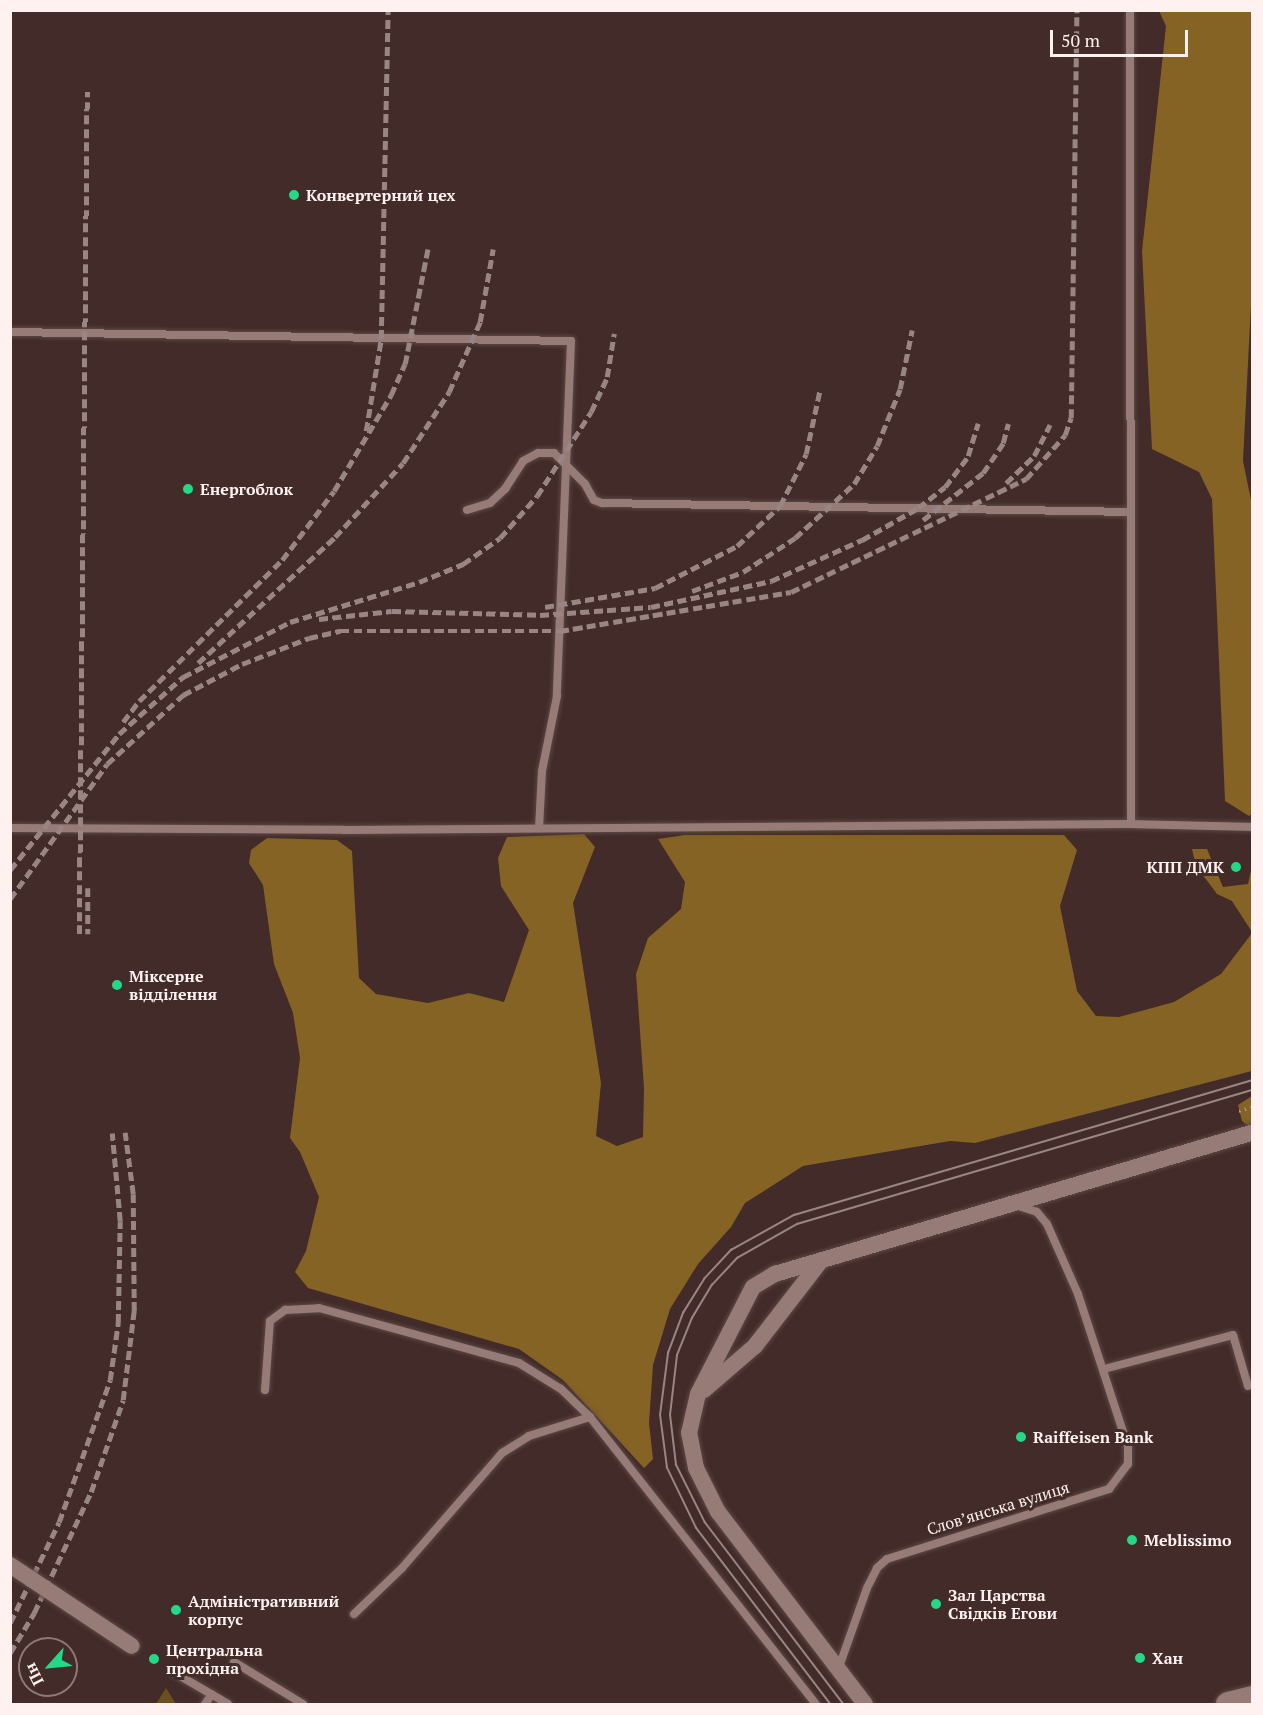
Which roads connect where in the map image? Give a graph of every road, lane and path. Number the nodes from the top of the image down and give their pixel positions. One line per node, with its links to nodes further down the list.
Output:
1 (1130, 10): 5 (lane)
2 (10, 332): 3 (lane)
3 (566, 466): 4 (lane); 5 (lane); 9 (lane)
4 (467, 510)
5 (1131, 512): 6 (lane)
6 (1131, 824): 7 (lane); 9 (lane)
7 (1252, 827)
8 (10, 828): 9 (lane)
9 (538, 828)
10 (1252, 1107): 11 (path)
11 (1239, 1112)
12 (1252, 1133): 13 (street)
13 (1011, 1203): 14 (street); 15 (lane, Словʼянська вулиця)
14 (820, 1262): 18 (street); 18 (street)
15 (1104, 1369): 16 (lane); 24 (lane, Словʼянська вулиця)
16 (1248, 1386)
17 (265, 1390): 19 (lane)
18 (698, 1394): 24 (street)
19 (590, 1417): 21 (lane); 31 (lane)
20 (10, 1565): 22 (street, bridge)
21 (354, 1614)
22 (132, 1646)
23 (234, 1662): 30 (lane)
24 (839, 1667): 32 (street)
25 (176, 1673): 26 (lane)
26 (212, 1694): 28 (lane); 29 (lane)
27 (1252, 1698): 33 (main road)
28 (205, 1704)
29 (228, 1704)
30 (303, 1704)
31 (816, 1704)
32 (865, 1704)
33 (1228, 1704)

